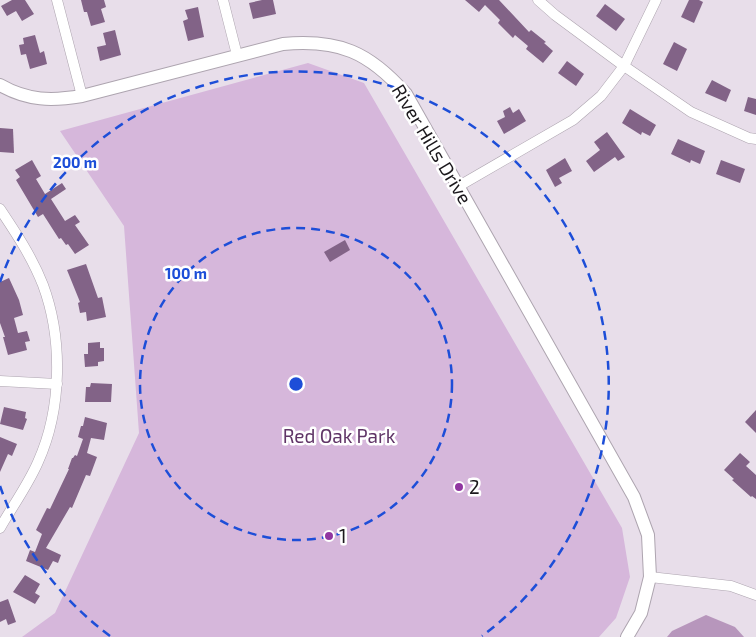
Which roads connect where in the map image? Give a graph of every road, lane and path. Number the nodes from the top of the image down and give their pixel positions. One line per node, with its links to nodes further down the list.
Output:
1 (57, 0): 8 (street)
2 (224, 0): 5 (street)
3 (538, 0): 6 (street)
4 (656, 0): 6 (street)
5 (237, 55): 8 (street, River Hills Drive); 10 (street, River Hills Drive)
6 (624, 66): 9 (street); 10 (street)
7 (0, 85): 8 (street, River Hills Drive)
8 (82, 96)
9 (756, 138)
10 (459, 186): 15 (street, River Hills Drive)
11 (0, 209): 13 (street)
12 (0, 381): 13 (street)
13 (57, 384): 14 (street)
14 (0, 528)
15 (650, 577): 16 (street); 17 (street, River Hills Drive)
16 (756, 595)
17 (627, 637)

